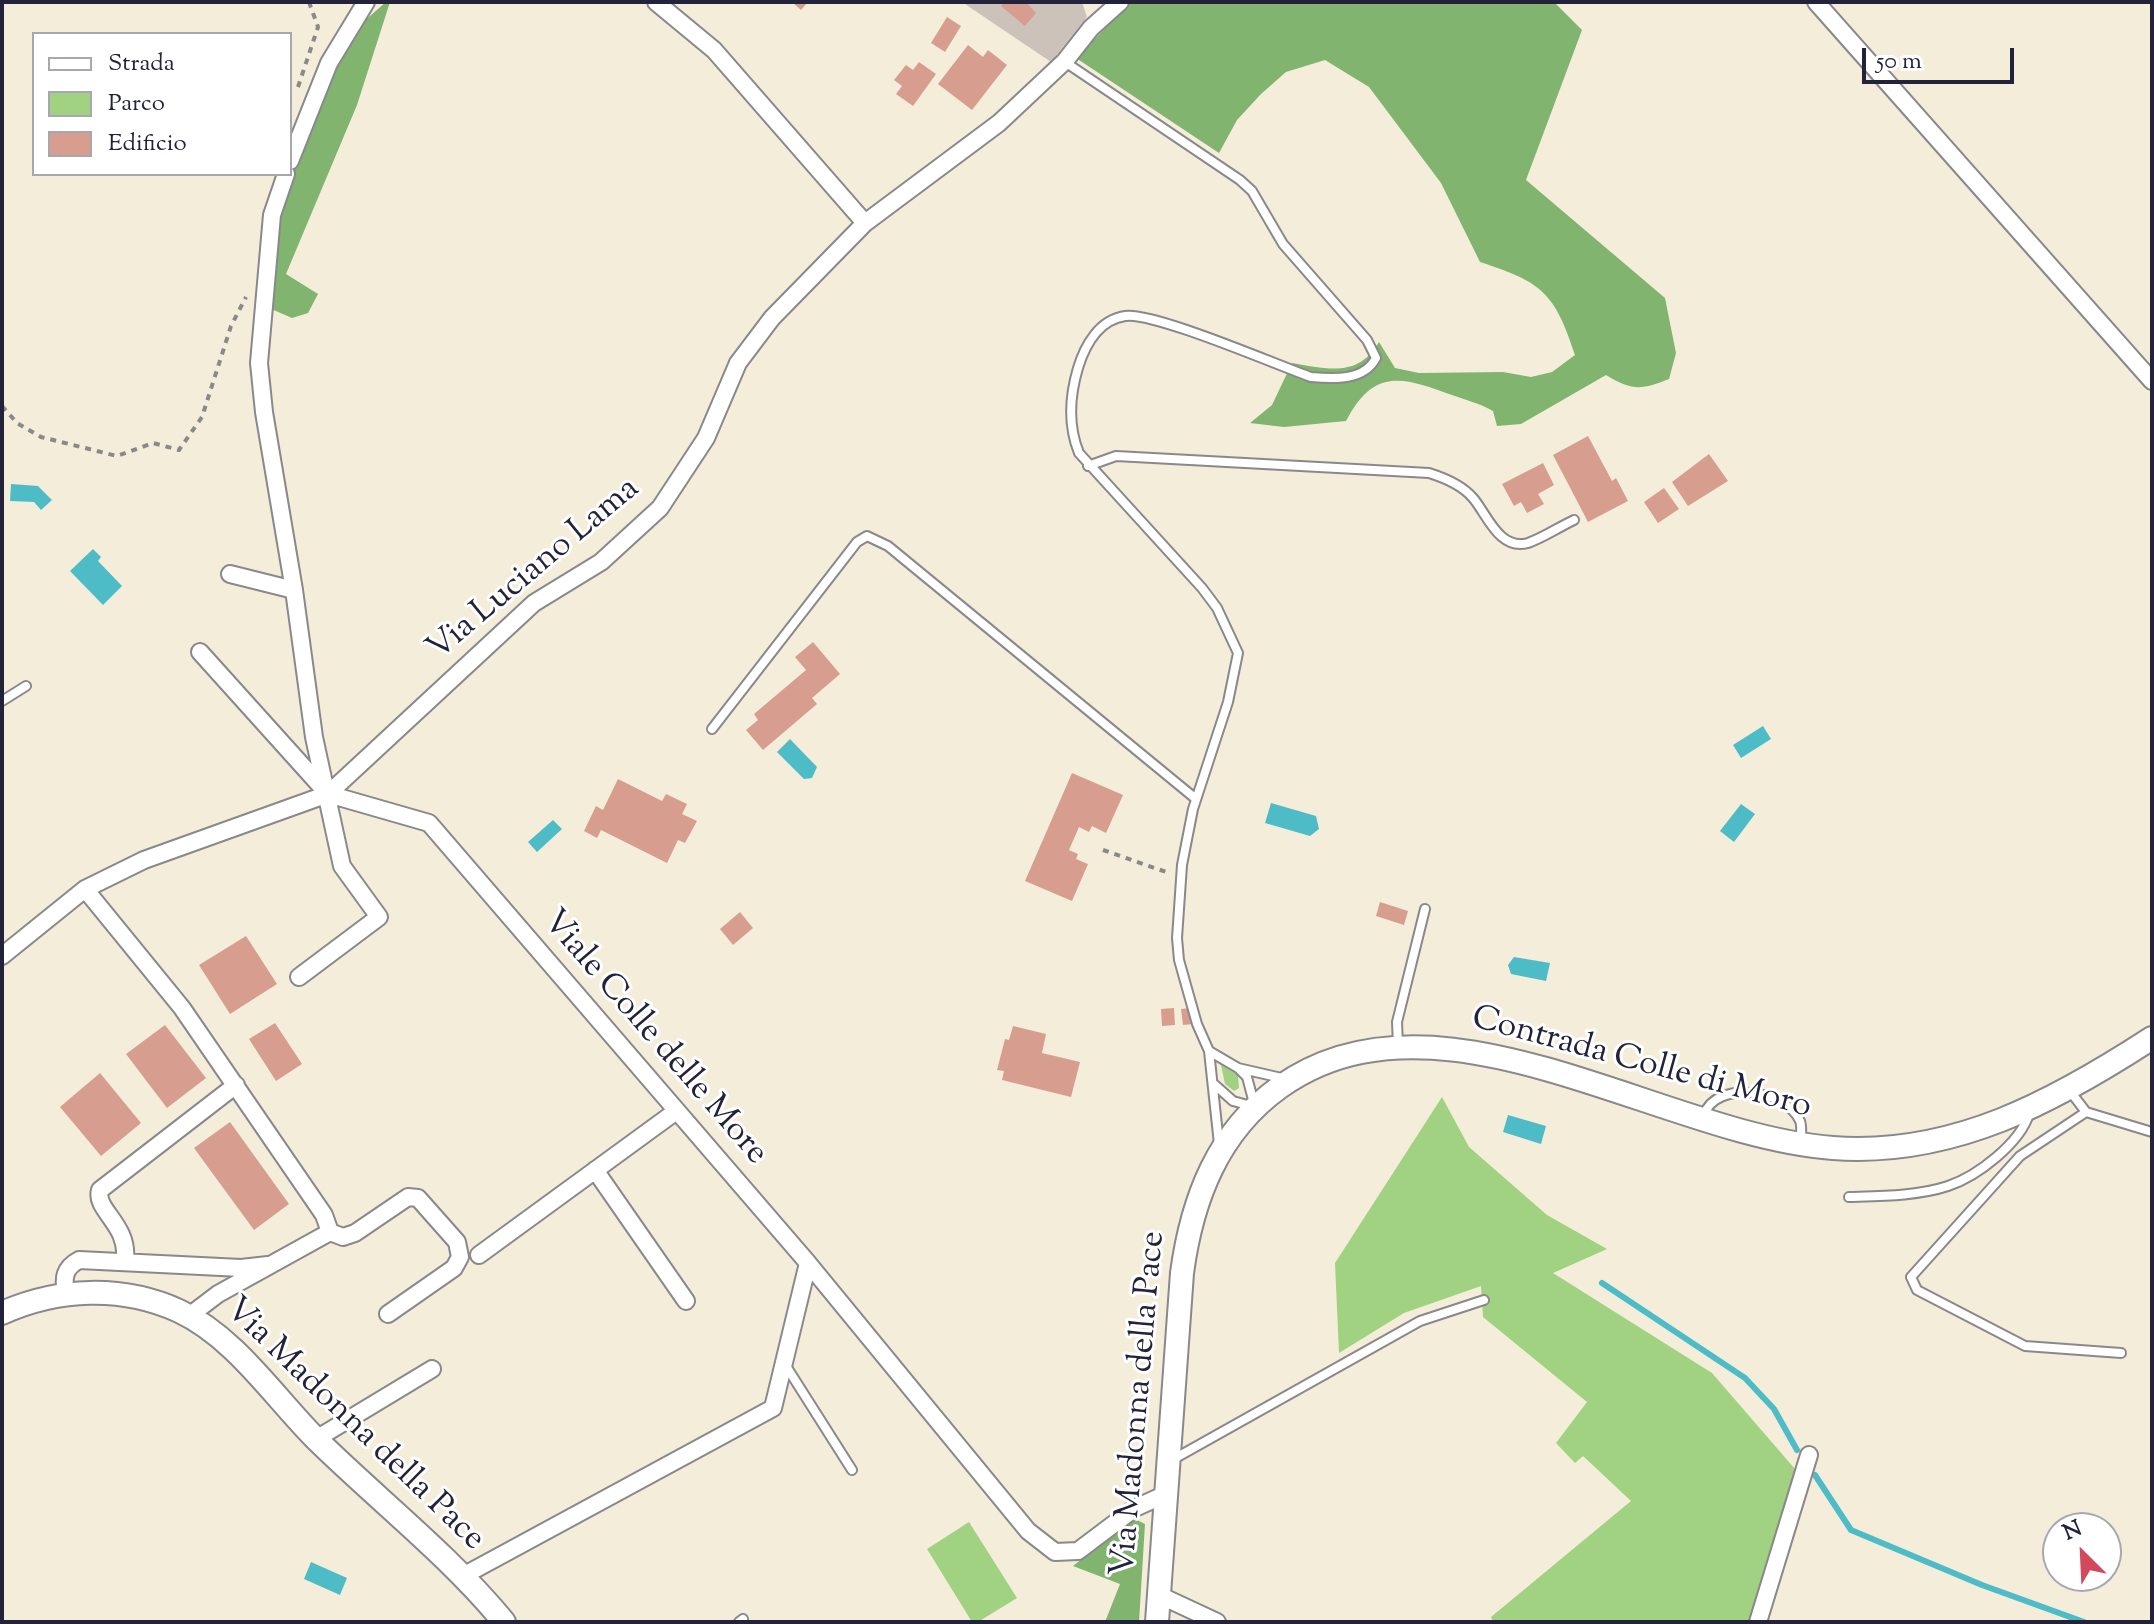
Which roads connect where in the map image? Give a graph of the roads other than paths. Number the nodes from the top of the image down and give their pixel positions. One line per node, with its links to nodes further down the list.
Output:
1 (366, 2): 6 (street)
2 (656, 2): 8 (street)
3 (1120, 2): 5 (street, Via Luciano Lama)
4 (1816, 2): 9 (street)
5 (1065, 61): 8 (street, Via Luciano Lama); 10 (lane)
6 (292, 156)
7 (285, 176): 13 (street)
8 (865, 223): 18 (street, Via Luciano Lama)
9 (2152, 381)
10 (1088, 466): 11 (lane); 19 (lane)
11 (1574, 520)
12 (230, 574): 13 (street)
13 (294, 590): 18 (street)
14 (200, 652): 18 (street)
15 (26, 686): 16 (lane)
16 (2, 701)
17 (712, 729): 19 (lane)
18 (328, 794): 20 (street); 23 (street); 35 (street, Viale Colle delle More)
19 (1196, 799): 26 (lane)
20 (85, 889): 22 (street); 31 (street)
21 (1425, 909): 25 (lane)
22 (2, 956)
23 (299, 977)
24 (2152, 1038): 32 (main road, Contrada Colle di Moro)
25 (1398, 1045): 27 (main road, Contrada Colle di Moro); 37 (main road, Contrada Colle di Moro)
26 (1209, 1051): 28 (lane); 30 (lane)
27 (1329, 1061): 29 (main road, Via Madonna della Pace)
28 (1238, 1068): 29 (lane); 33 (lane)
29 (1291, 1079): 33 (main road, Via Madonna della Pace)
30 (1213, 1082): 33 (lane); 40 (lane)
31 (236, 1085): 43 (street); 45 (street)
32 (2069, 1090): 34 (main road, Contrada Colle di Moro); 36 (lane)
33 (1255, 1107): 40 (main road, Via Madonna della Pace)
34 (2030, 1109): 39 (main road, Contrada Colle di Moro); 42 (lane)
35 (675, 1112): 41 (street); 46 (street, Viale Colle delle More)
36 (2086, 1112): 38 (lane); 54 (lane)
37 (1702, 1119): 39 (main road, Contrada Colle di Moro); 39 (lane)
38 (2152, 1132)
39 (1801, 1145)
40 (1219, 1152): 59 (main road, Via Madonna della Pace)
41 (595, 1170): 44 (street); 50 (street)
42 (1849, 1197)
43 (330, 1232): 47 (street); 52 (street)
44 (479, 1255)
45 (125, 1260): 47 (street); 48 (street)
46 (808, 1263): 55 (street); 61 (street, Viale Colle delle More)
47 (268, 1265): 53 (street)
48 (66, 1294): 51 (main road, Via Madonna della Pace); 53 (main road, Via Madonna della Pace)
49 (1484, 1300): 59 (lane)
50 (686, 1301)
51 (2, 1313)
52 (388, 1314)
53 (189, 1316): 57 (main road, Via Madonna della Pace)
54 (2121, 1353)
55 (784, 1362): 60 (lane); 62 (street)
56 (432, 1369): 57 (street)
57 (316, 1439): 62 (main road, Via Madonna della Pace)
58 (1809, 1455): 67 (street)
59 (1168, 1462): 61 (main road, Via Madonna della Pace)
60 (852, 1470)
61 (1166, 1494): 63 (main road, Via Madonna della Pace)
62 (461, 1577): 64 (main road, Via Madonna della Pace)
63 (1159, 1595): 65 (main road, Via Madonna della Pace); 66 (street)
64 (504, 1622)
65 (1157, 1622)
66 (1217, 1622)
67 (1758, 1622)

